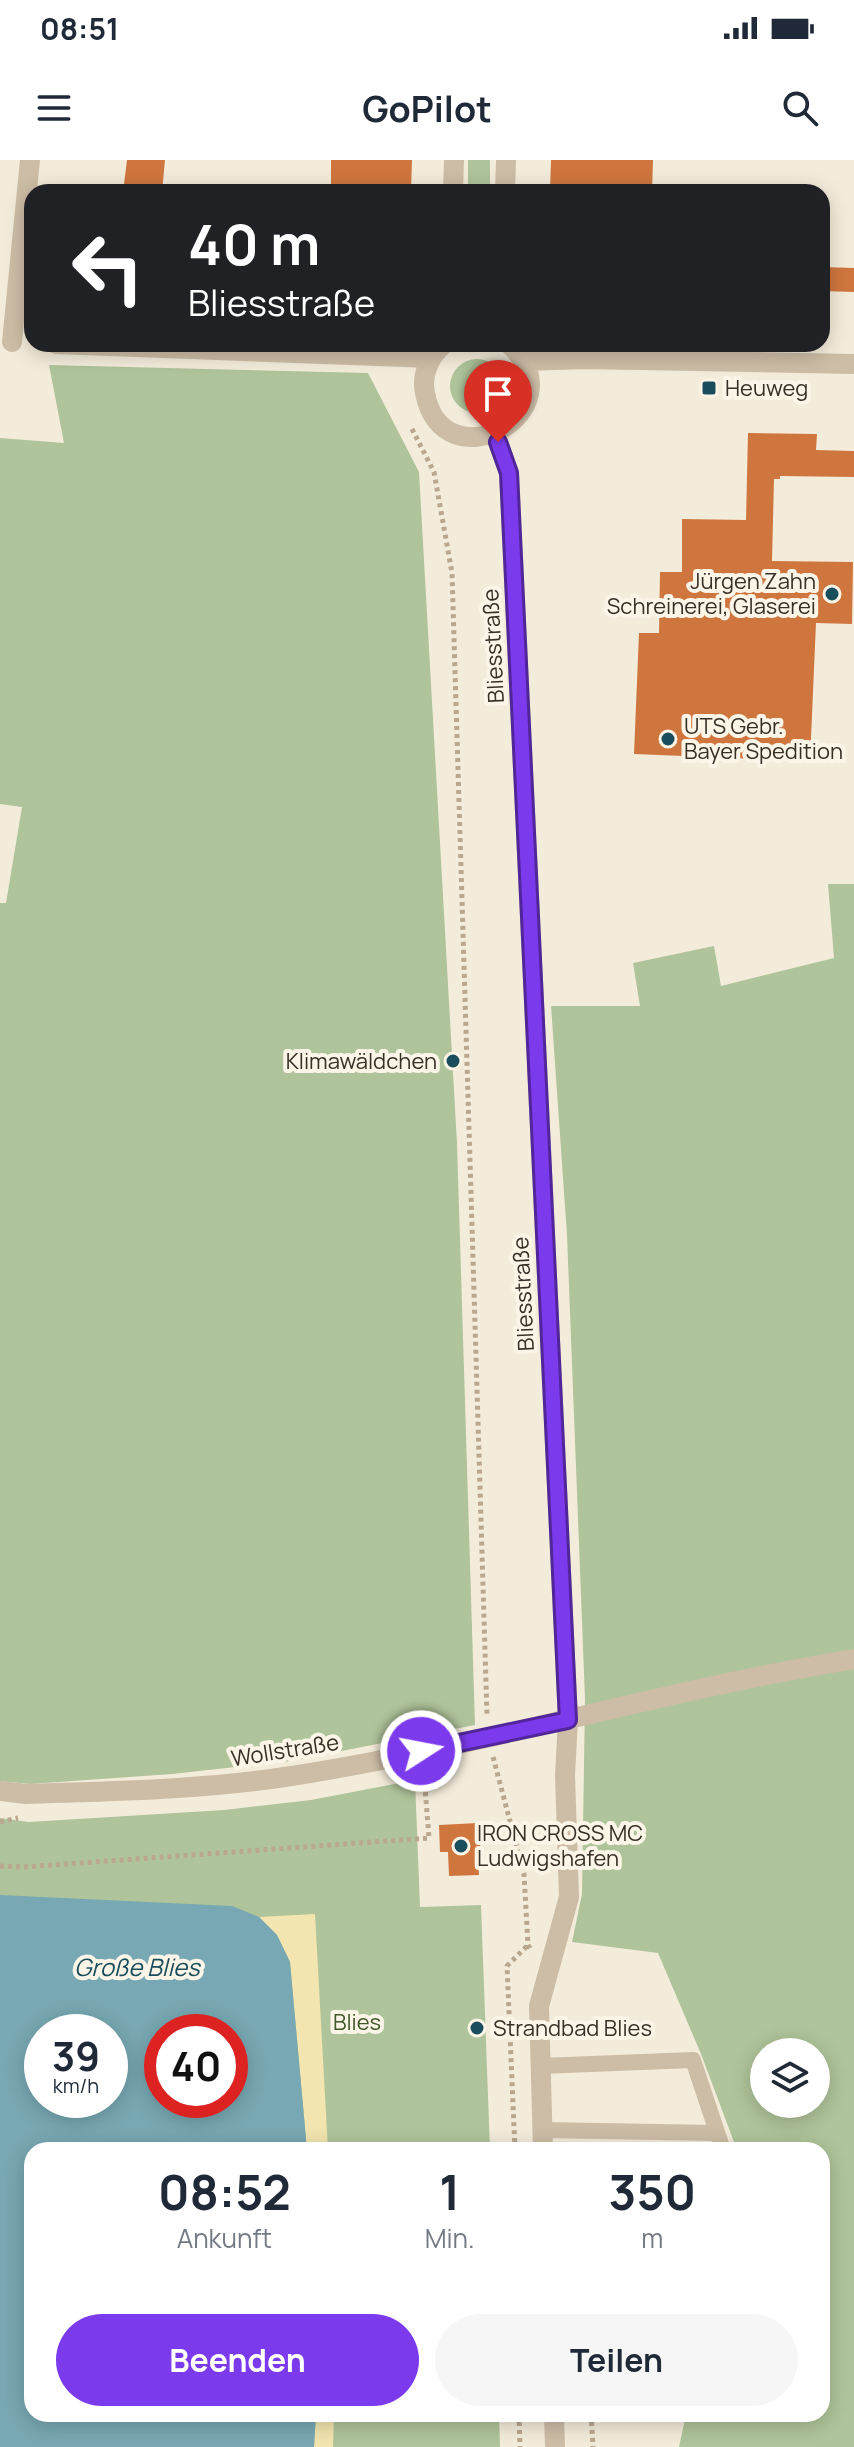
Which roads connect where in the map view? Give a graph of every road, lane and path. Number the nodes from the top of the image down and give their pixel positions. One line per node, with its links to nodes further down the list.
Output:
1 (30, 160): 4 (street)
2 (454, 160): 5 (street)
3 (506, 160): 6 (street)
4 (28, 184)
5 (453, 184)
6 (505, 184)
7 (24, 233): 8 (street)
8 (15, 342)
9 (437, 352): 13 (street)
10 (516, 352): 11 (street)
11 (524, 361): 12 (street); 13 (street)
12 (854, 364)
13 (495, 434): 16 (street, Bliesstraße)
14 (434, 472): 17 (path)
15 (854, 1659): 16 (street, Wollstraße)
16 (568, 1720): 17 (street, Wollstraße); 22 (street, Bliesstraße)
17 (487, 1737): 18 (street, Wollstraße)
18 (421, 1751): 19 (street, Wollstraße); 20 (path)
19 (0, 1791)
20 (0, 1866)
21 (528, 1945): 25 (path)
22 (540, 2066): 23 (lane); 24 (street, Bliesstraße)
23 (717, 2133): 24 (lane); 26 (lane)
24 (543, 2140)
25 (515, 2142)
26 (720, 2142)
27 (519, 2422): 30 (path)
28 (554, 2422): 31 (street)
29 (591, 2422): 32 (path)
30 (520, 2447)
31 (555, 2447)
32 (593, 2447)

